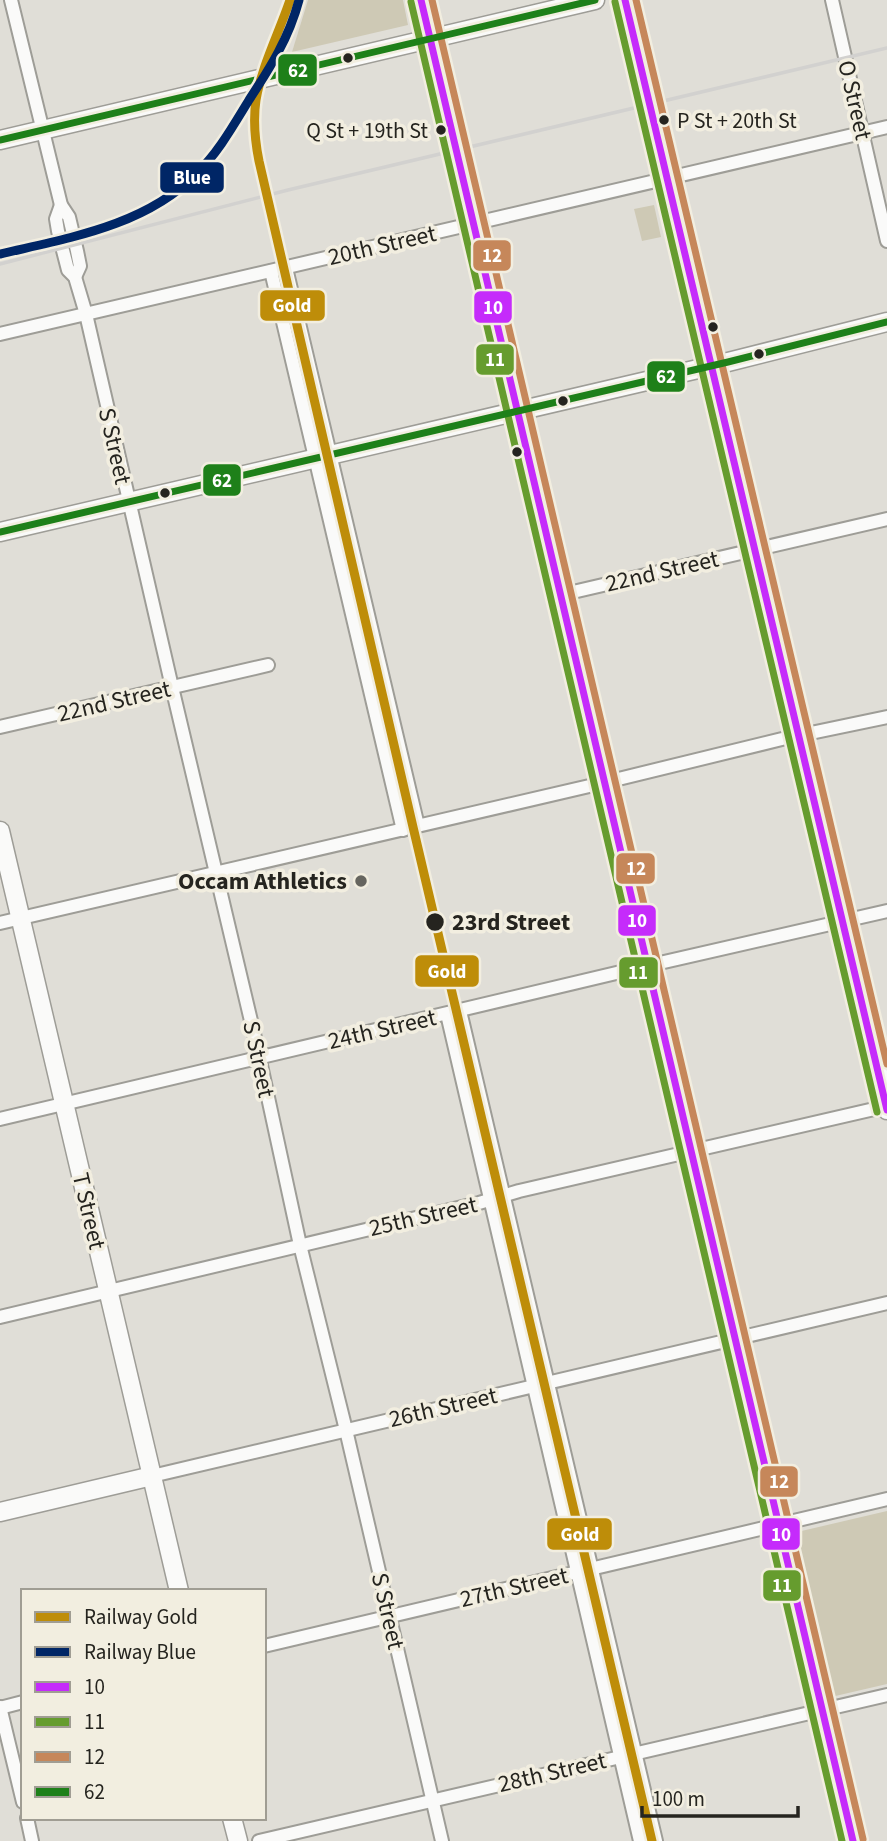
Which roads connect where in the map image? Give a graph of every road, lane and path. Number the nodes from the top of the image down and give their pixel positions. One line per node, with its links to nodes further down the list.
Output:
1 (11, 0): 8 (street, S Street)
2 (421, 0): 6 (main road)
3 (595, 0): 6 (main road)
4 (625, 0): 11 (main road)
5 (832, 0): 9 (street, O Street)
6 (430, 38): 8 (main road); 12 (main road)
7 (887, 127): 9 (street, 20th Street)
8 (41, 130): 10 (main road); 16 (street, S Street)
9 (862, 133): 11 (street, 20th Street); 13 (street, O Street)
10 (0, 140)
11 (668, 178): 12 (street, 20th Street); 19 (main road)
12 (473, 224): 14 (street, 20th Street); 20 (main road)
13 (887, 241)
14 (286, 268): 15 (street, 20th Street); 21 (street)
15 (271, 271): 16 (street, 20th Street); 21 (street)
16 (86, 314): 18 (street, 20th Street); 22 (street, S Street)
17 (887, 322): 19 (main road)
18 (0, 334)
19 (712, 366): 20 (main road); 25 (main road)
20 (516, 411): 21 (main road); 26 (main road)
21 (323, 456): 22 (main road); 33 (street); 34 (street)
22 (128, 502): 24 (main road); 28 (street, S Street)
23 (887, 519): 25 (street, 22nd Street)
24 (0, 532)
25 (755, 550): 26 (street, 22nd Street); 31 (main road)
26 (560, 595): 32 (main road)
27 (268, 664): 28 (street, 22nd Street)
28 (172, 687): 30 (street, 22nd Street); 36 (street, S Street)
29 (887, 717): 31 (street)
30 (0, 727)
31 (799, 735): 32 (street); 39 (main road)
32 (604, 783): 33 (street); 41 (main road)
33 (418, 826): 34 (street)
34 (403, 830): 36 (street)
35 (0, 831): 38 (main road, T Street)
36 (216, 873): 38 (street); 43 (street, S Street)
37 (887, 911): 39 (street, 24th Street)
38 (20, 918): 40 (street); 44 (main road, T Street)
39 (843, 921): 41 (street, 24th Street); 45 (main road)
40 (0, 923)
41 (648, 966): 42 (street, 24th Street); 47 (main road)
42 (454, 1012): 43 (street, 24th Street); 48 (street)
43 (259, 1059): 44 (street, 24th Street); 49 (street, S Street)
44 (64, 1104): 46 (street, 24th Street); 50 (main road, T Street)
45 (887, 1108): 47 (street, 25th Street)
46 (0, 1119)
47 (692, 1152): 48 (street, 25th Street); 53 (main road)
48 (497, 1198): 49 (street, 25th Street); 54 (street); 55 (street)
49 (300, 1245): 50 (street, 25th Street); 56 (street, S Street)
50 (108, 1290): 52 (street, 25th Street); 57 (main road, T Street)
51 (887, 1303): 53 (street, 26th Street)
52 (0, 1317)
53 (735, 1339): 54 (street, 26th Street); 60 (main road)
54 (548, 1382): 55 (street, 26th Street); 61 (street)
55 (534, 1385): 56 (street, 26th Street); 62 (street)
56 (346, 1430): 57 (street, 26th Street); 64 (street, S Street)
57 (152, 1476): 59 (main road, 26th Street); 63 (main road, T Street)
58 (887, 1499): 60 (street, 27th Street)
59 (0, 1512)
60 (779, 1524): 61 (street, 27th Street); 69 (main road)
61 (591, 1569): 62 (street, 27th Street); 70 (street)
62 (577, 1572): 64 (street, 27th Street); 71 (street)
63 (178, 1589)
64 (390, 1616): 65 (street, 27th Street); 73 (street, S Street)
65 (266, 1646)
66 (887, 1695): 69 (street, 28th Street)
67 (21, 1703): 68 (street)
68 (0, 1708): 72 (street)
69 (822, 1710): 70 (street, 28th Street); 82 (main road)
70 (635, 1754): 71 (street, 28th Street); 81 (street)
71 (620, 1756): 73 (street, 28th Street); 80 (street)
72 (21, 1794)
73 (432, 1800): 78 (street, 28th Street); 79 (street, S Street)
74 (27, 1820): 76 (street)
75 (233, 1820): 77 (main road)
76 (32, 1841)
77 (238, 1841)
78 (259, 1841)
79 (442, 1841)
80 (640, 1841)
81 (656, 1841)
82 (853, 1841)

